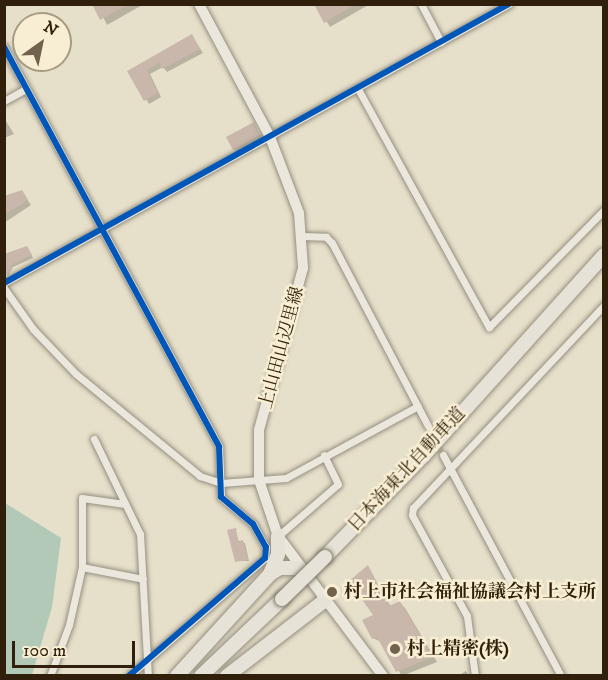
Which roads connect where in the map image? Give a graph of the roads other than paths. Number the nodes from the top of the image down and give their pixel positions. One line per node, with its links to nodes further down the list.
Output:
1 (199, 4): 9 (main road, 上山田山辺里線)
2 (421, 4): 4 (street)
3 (509, 4): 4 (street)
4 (441, 42): 7 (street)
5 (4, 47): 6 (street)
6 (26, 89): 8 (street); 11 (street)
7 (358, 89): 9 (street); 10 (street)
8 (4, 101)
9 (270, 138): 11 (street); 12 (main road, 上山田山辺里線)
10 (603, 210)
11 (99, 227): 14 (street); 24 (street)
12 (301, 236): 17 (street); 23 (main road, 上山田山辺里線)
13 (603, 255): 37 (highway, 日本海東北自動車道, bridge)
14 (4, 283)
15 (4, 288): 24 (street)
16 (603, 305): 22 (street)
17 (418, 406): 18 (street); 21 (street)
18 (428, 426)
19 (94, 439): 25 (street)
20 (443, 455): 22 (street)
21 (324, 456): 23 (street); 26 (street)
22 (450, 468): 40 (street); 41 (street)
23 (259, 480): 24 (street); 26 (main road, 上山田山辺里線)
24 (221, 483): 32 (street)
25 (125, 504): 27 (street); 30 (street)
26 (278, 536): 28 (main road, 上山田山辺里線); 29 (highway)
27 (82, 567): 30 (street); 33 (street)
28 (300, 568): 29 (highway); 31 (main road, 上山田山辺里線)
29 (270, 574): 36 (highway)
30 (143, 579): 32 (street)
31 (324, 601): 38 (highway); 39 (main road, 上山田山辺里線)
32 (149, 660): 34 (street); 35 (street)
33 (50, 675)
34 (129, 675)
35 (148, 675)
36 (177, 675)
37 (201, 675)
38 (227, 675)
39 (383, 675)
40 (475, 675)
41 (561, 675)

